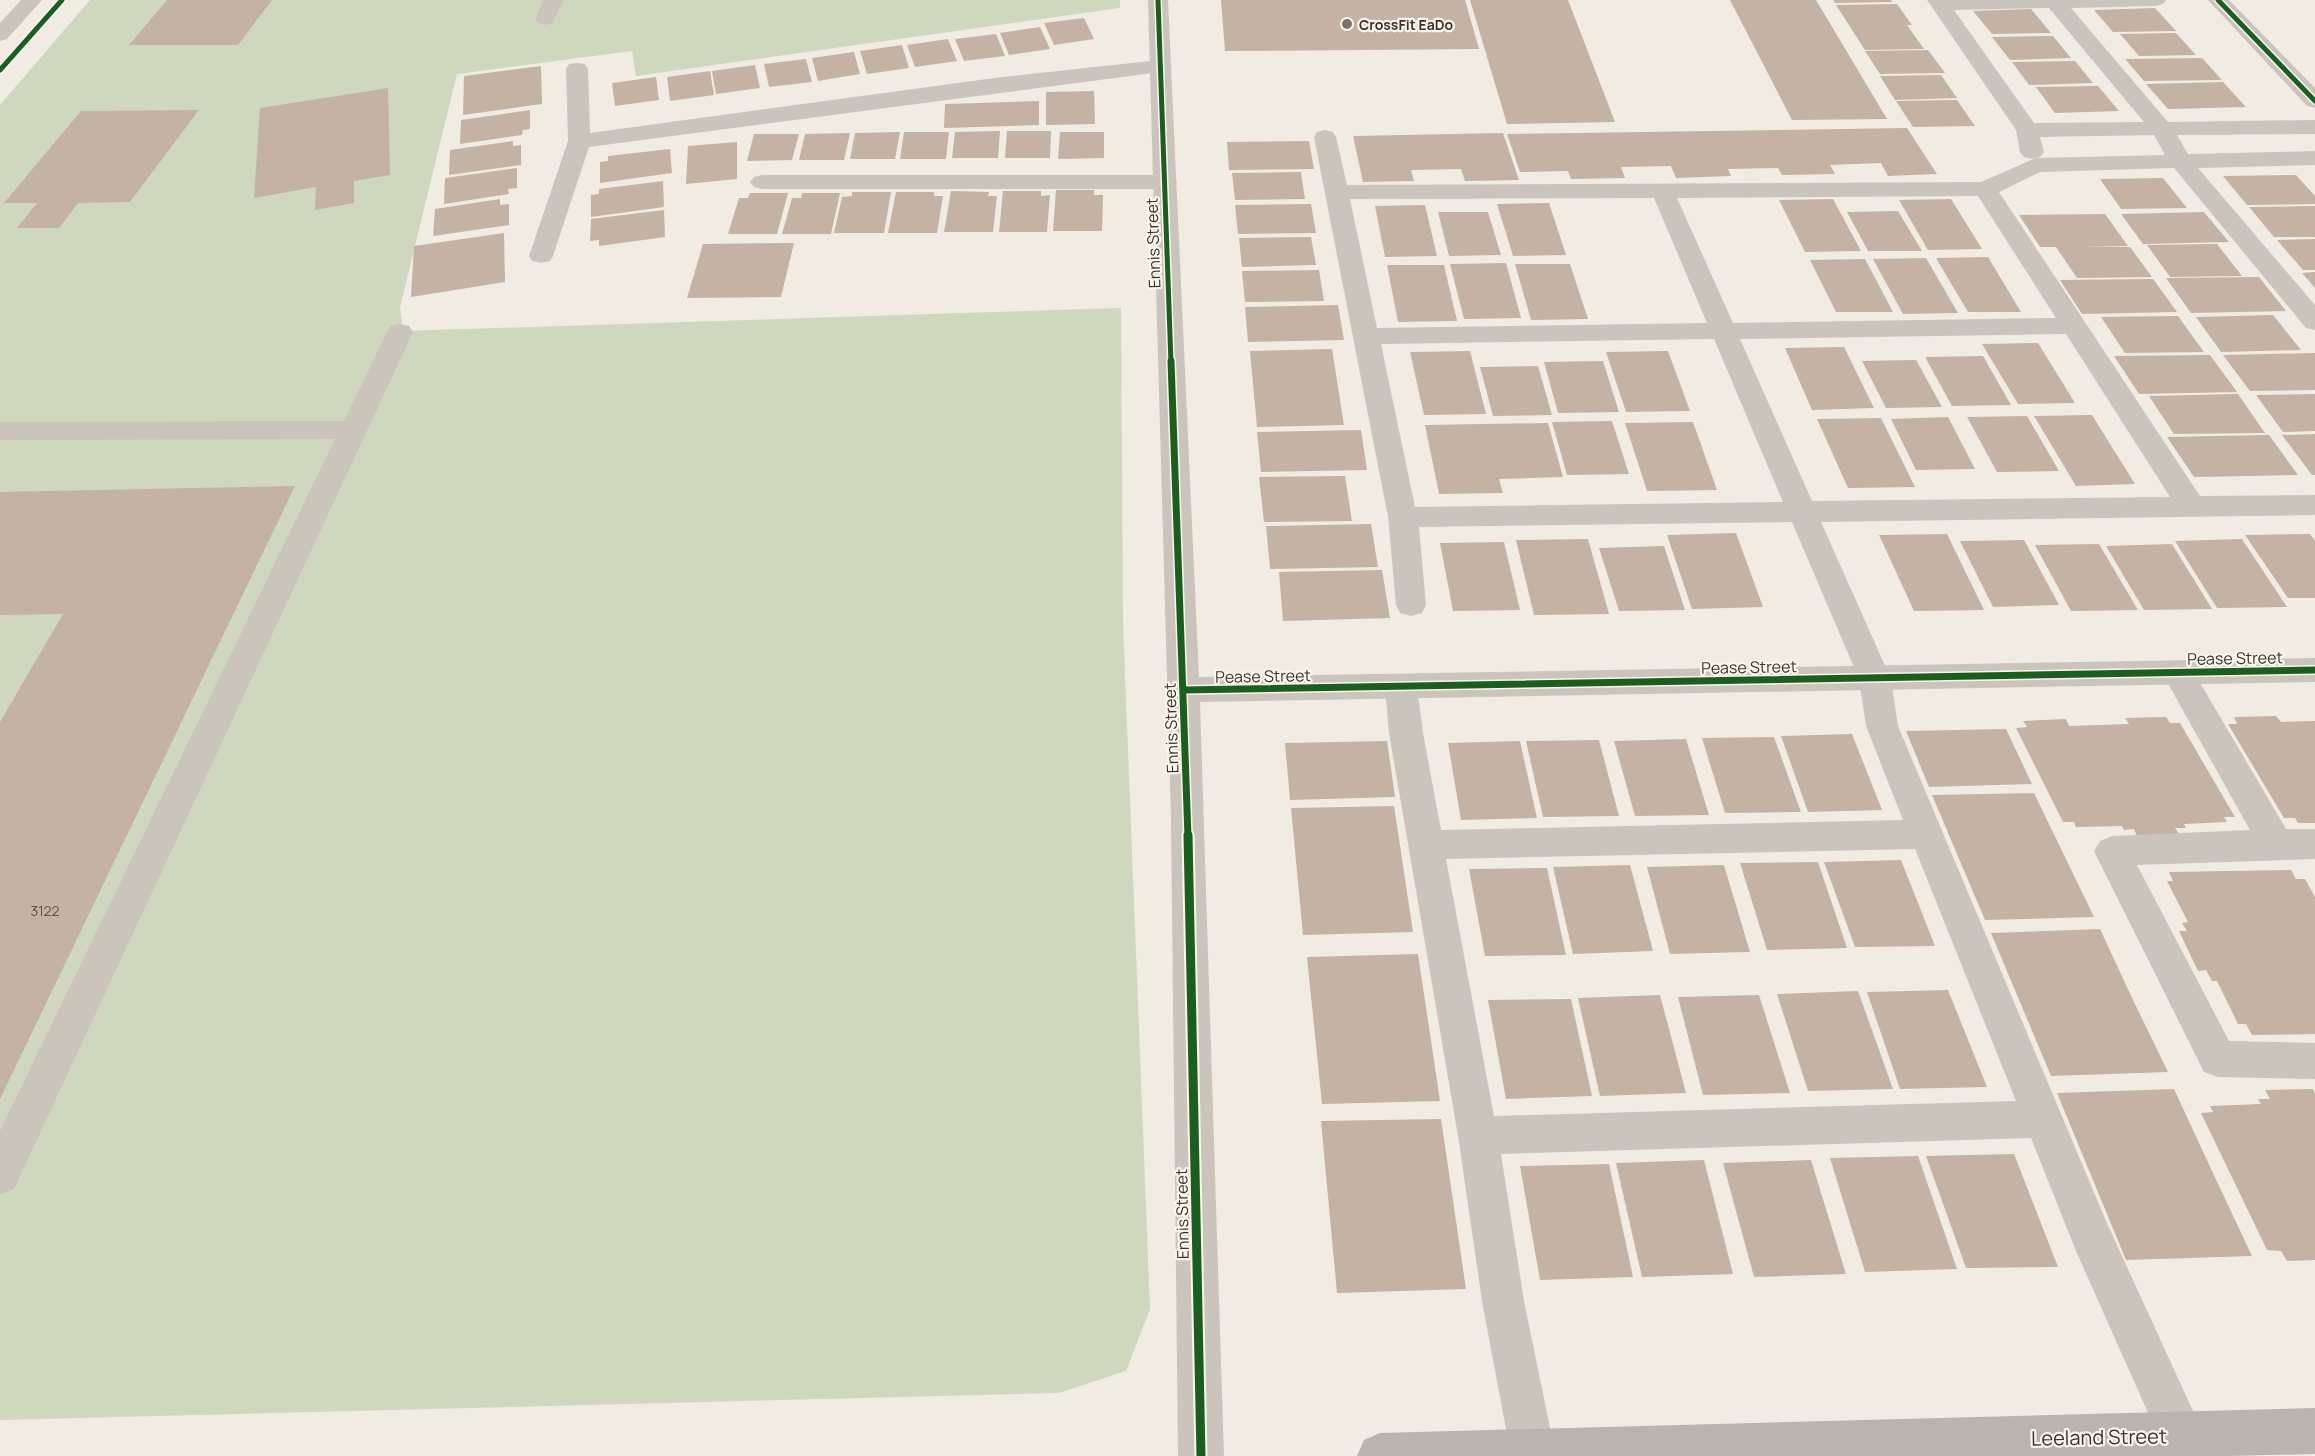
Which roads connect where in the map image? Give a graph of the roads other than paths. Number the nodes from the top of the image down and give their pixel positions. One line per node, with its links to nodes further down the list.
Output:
1 (32, 0): 9 (street)
2 (554, 0): 8 (street)
3 (1158, 0): 10 (street, Ennis Street)
4 (2156, 0): 7 (street)
5 (2218, 0): 12 (street)
6 (1938, 2): 7 (street); 15 (street)
7 (2055, 2): 14 (street)
8 (545, 19)
9 (0, 35)
10 (1160, 66): 17 (street); 22 (street, Ennis Street)
11 (577, 69): 17 (street)
12 (2315, 101)
13 (2315, 127): 14 (street)
14 (2162, 129): 15 (street); 19 (street)
15 (2027, 130): 20 (street)
16 (1325, 137): 24 (street)
17 (579, 141): 26 (street)
18 (2315, 158): 19 (street)
19 (2181, 162): 20 (street); 27 (street)
20 (2036, 165): 23 (street)
21 (762, 182): 22 (street)
22 (1165, 182): 43 (street, Ennis Street)
23 (1985, 189): 25 (street); 28 (street)
24 (1336, 192): 25 (street); 31 (street)
25 (1663, 192): 29 (street)
26 (542, 256)
27 (2315, 322)
28 (2074, 326): 29 (street); 35 (street)
29 (1723, 331): 31 (street); 36 (street)
30 (400, 332): 32 (street)
31 (1366, 336): 37 (street)
32 (354, 430): 33 (street); 51 (street)
33 (0, 431)
34 (2315, 505): 35 (street)
35 (2191, 506): 36 (street)
36 (1802, 511): 37 (street); 41 (street)
37 (1403, 517): 38 (street)
38 (1411, 605)
39 (2315, 670): 40 (street, Pease Street)
40 (2178, 673): 41 (street, Pease Street); 45 (street)
41 (1875, 679): 42 (street, Pease Street); 44 (street)
42 (1401, 687): 43 (street, Pease Street); 47 (street)
43 (1183, 690): 55 (street, Ennis Street)
44 (1926, 834): 47 (street); 49 (street)
45 (2276, 844): 46 (street); 48 (street)
46 (2315, 844)
47 (1426, 845): 50 (street)
48 (2315, 1061)
49 (2043, 1119): 50 (street); 53 (street)
50 (1478, 1136): 54 (street)
51 (0, 1175)
52 (2315, 1431): 53 (main road, Leeland Street)
53 (2181, 1435): 54 (main road, Leeland Street)
54 (1532, 1452): 56 (main road, Leeland Street)
55 (1201, 1456)
56 (1380, 1456)

